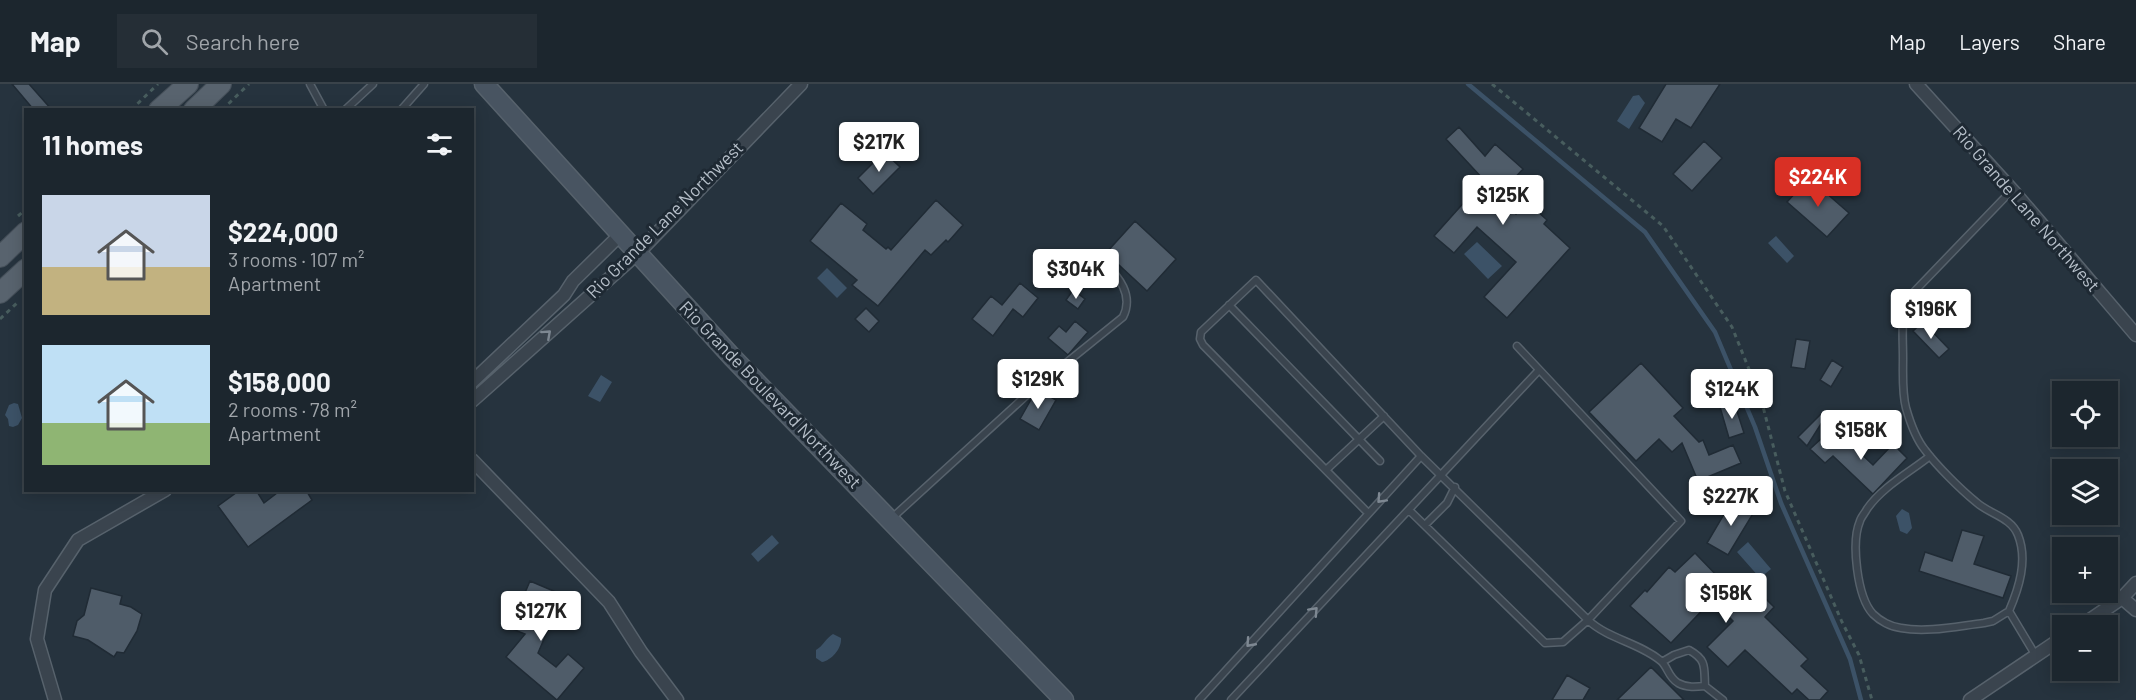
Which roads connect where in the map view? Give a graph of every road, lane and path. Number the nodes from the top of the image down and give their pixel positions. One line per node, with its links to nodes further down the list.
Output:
1 (158, 84): 12 (path)
2 (188, 84): 13 (main road)
3 (221, 84): 14 (main road)
4 (249, 84): 15 (path)
5 (310, 84): 16 (lane)
6 (373, 84): 17 (lane)
7 (424, 84): 18 (lane)
8 (484, 84): 21 (street, Rio Grande Boulevard Northwest)
9 (801, 84): 22 (street, Rio Grande Lane Northwest)
10 (1492, 84): 67 (path)
11 (1916, 84): 19 (street, Rio Grande Lane Northwest)
12 (133, 108)
13 (161, 108)
14 (196, 108)
15 (224, 108)
16 (323, 108)
17 (347, 108)
18 (403, 108)
19 (2012, 189): 30 (street, Rio Grande Lane Northwest); 40 (lane)
20 (24, 234): 23 (main road)
21 (621, 234): 22 (street, Rio Grande Boulevard Northwest); 31 (street, Rio Grande Lane Northwest)
22 (638, 253): 33 (street, Rio Grande Lane Northwest, one-way to 22); 49 (street, Rio Grande Boulevard Northwest)
23 (0, 257)
24 (1103, 261): 49 (lane)
25 (24, 271): 26 (main road)
26 (0, 293)
27 (24, 297): 29 (path)
28 (1229, 305): 37 (lane); 38 (lane); 43 (lane)
29 (0, 319)
30 (2136, 335)
31 (517, 339): 33 (lane); 35 (street, Rio Grande Lane Northwest)
32 (1517, 346): 34 (lane)
33 (529, 350): 36 (street, Rio Grande Lane Northwest)
34 (1539, 370): 44 (lane); 56 (lane)
35 (474, 380)
36 (474, 399)
37 (1384, 416): 38 (lane); 39 (lane)
38 (1359, 440): 41 (lane); 43 (lane)
39 (1421, 456): 44 (lane); 48 (lane, one-way to 48)
40 (1930, 456): 53 (lane); 53 (lane)
41 (1380, 461)
42 (474, 462): 62 (street)
43 (1326, 470): 48 (lane)
44 (1441, 474): 45 (lane); 47 (lane)
45 (1455, 488): 50 (lane); 56 (lane)
46 (162, 492): 61 (street)
47 (1409, 510): 50 (lane); 65 (lane, one-way to 47)
48 (1368, 513): 64 (lane, one-way to 64)
49 (890, 520): 63 (street, Rio Grande Boulevard Northwest)
50 (1425, 525): 56 (lane)
51 (2136, 583): 52 (street)
52 (2122, 598): 54 (street); 55 (street)
53 (2009, 610): 58 (lane)
54 (2136, 610)
55 (2097, 615)
56 (1587, 620): 59 (lane)
57 (2052, 645): 58 (street)
58 (2037, 656): 68 (street)
59 (1662, 662): 60 (lane); 60 (lane)
60 (1705, 686): 66 (lane)
61 (55, 700)
62 (677, 700)
63 (1064, 700)
64 (1199, 700)
65 (1231, 700)
66 (1723, 700)
67 (1872, 700)
68 (1970, 700)

